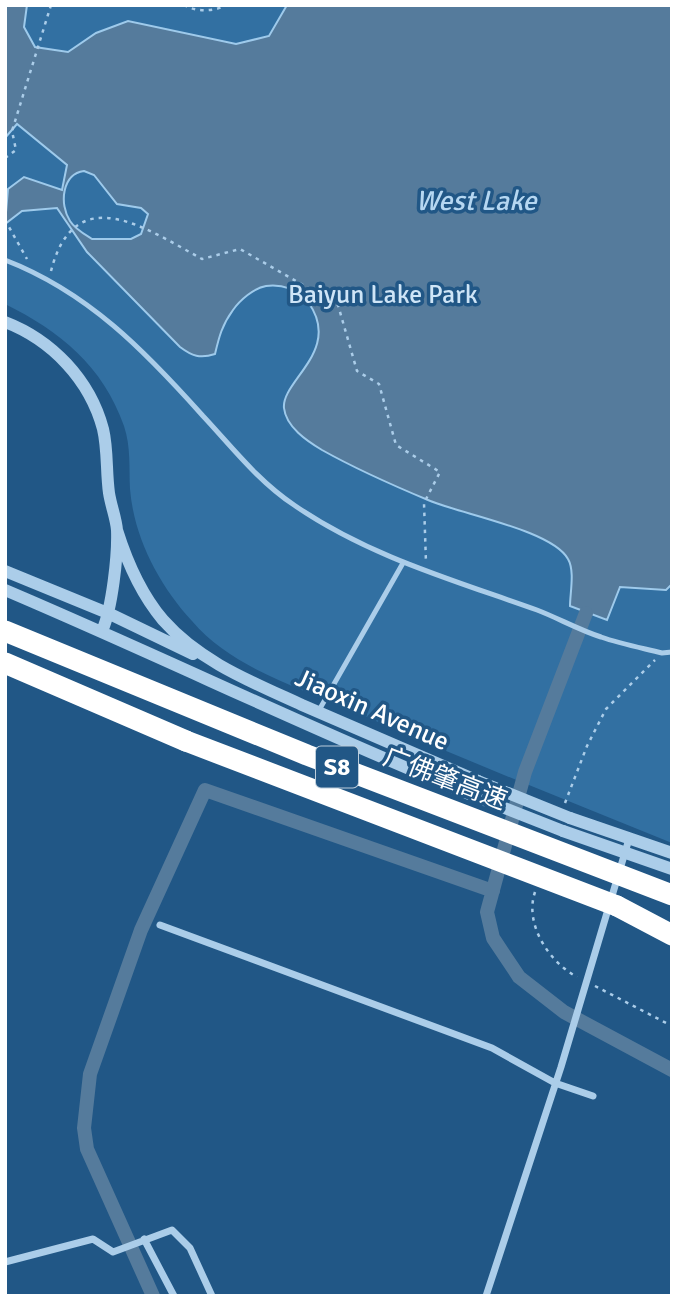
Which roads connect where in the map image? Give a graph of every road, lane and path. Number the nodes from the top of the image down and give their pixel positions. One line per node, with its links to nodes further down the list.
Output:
1 (51, 5): 4 (path)
2 (184, 5): 3 (path)
3 (226, 5)
4 (5, 158)
5 (5, 220): 7 (path)
6 (5, 260): 7 (lane)
7 (34, 271): 8 (lane)
8 (49, 278): 11 (lane); 13 (path)
9 (5, 322): 10 (street, Jiaoxin Avenue)
10 (117, 530): 15 (street, Jiaoxin Avenue); 20 (street, Jiaoxin Avenue)
11 (403, 563): 13 (lane); 22 (lane)
12 (5, 571): 15 (street)
13 (427, 573): 18 (lane)
14 (5, 590): 17 (street, Jiaoxin Avenue)
15 (110, 614): 17 (street, Jiaoxin Avenue); 20 (street)
16 (5, 631): 27 (highway, 广佛肇高速 / S8, bridge)
17 (102, 631): 21 (street, Jiaoxin Avenue)
18 (672, 652)
19 (5, 663): 28 (highway, S8, bridge)
20 (244, 679): 21 (lane); 22 (street, Jiaoxin Avenue)
21 (237, 694): 24 (street, Jiaoxin Avenue, bridge)
22 (318, 712): 23 (street, Jiaoxin Avenue, bridge)
23 (629, 839): 24 (street); 25 (street, Jiaoxin Avenue)
24 (625, 853): 26 (street, Jiaoxin Avenue); 32 (street)
25 (672, 853)
26 (672, 869)
27 (672, 895)
28 (617, 906): 29 (highway, S8); 31 (highway)
29 (672, 924)
30 (160, 925): 32 (street)
31 (672, 934)
32 (555, 1083): 33 (street); 38 (street)
33 (593, 1096)
34 (144, 1239): 35 (street); 36 (street); 37 (street)
35 (5, 1262)
36 (174, 1296)
37 (212, 1296)
38 (485, 1296)

